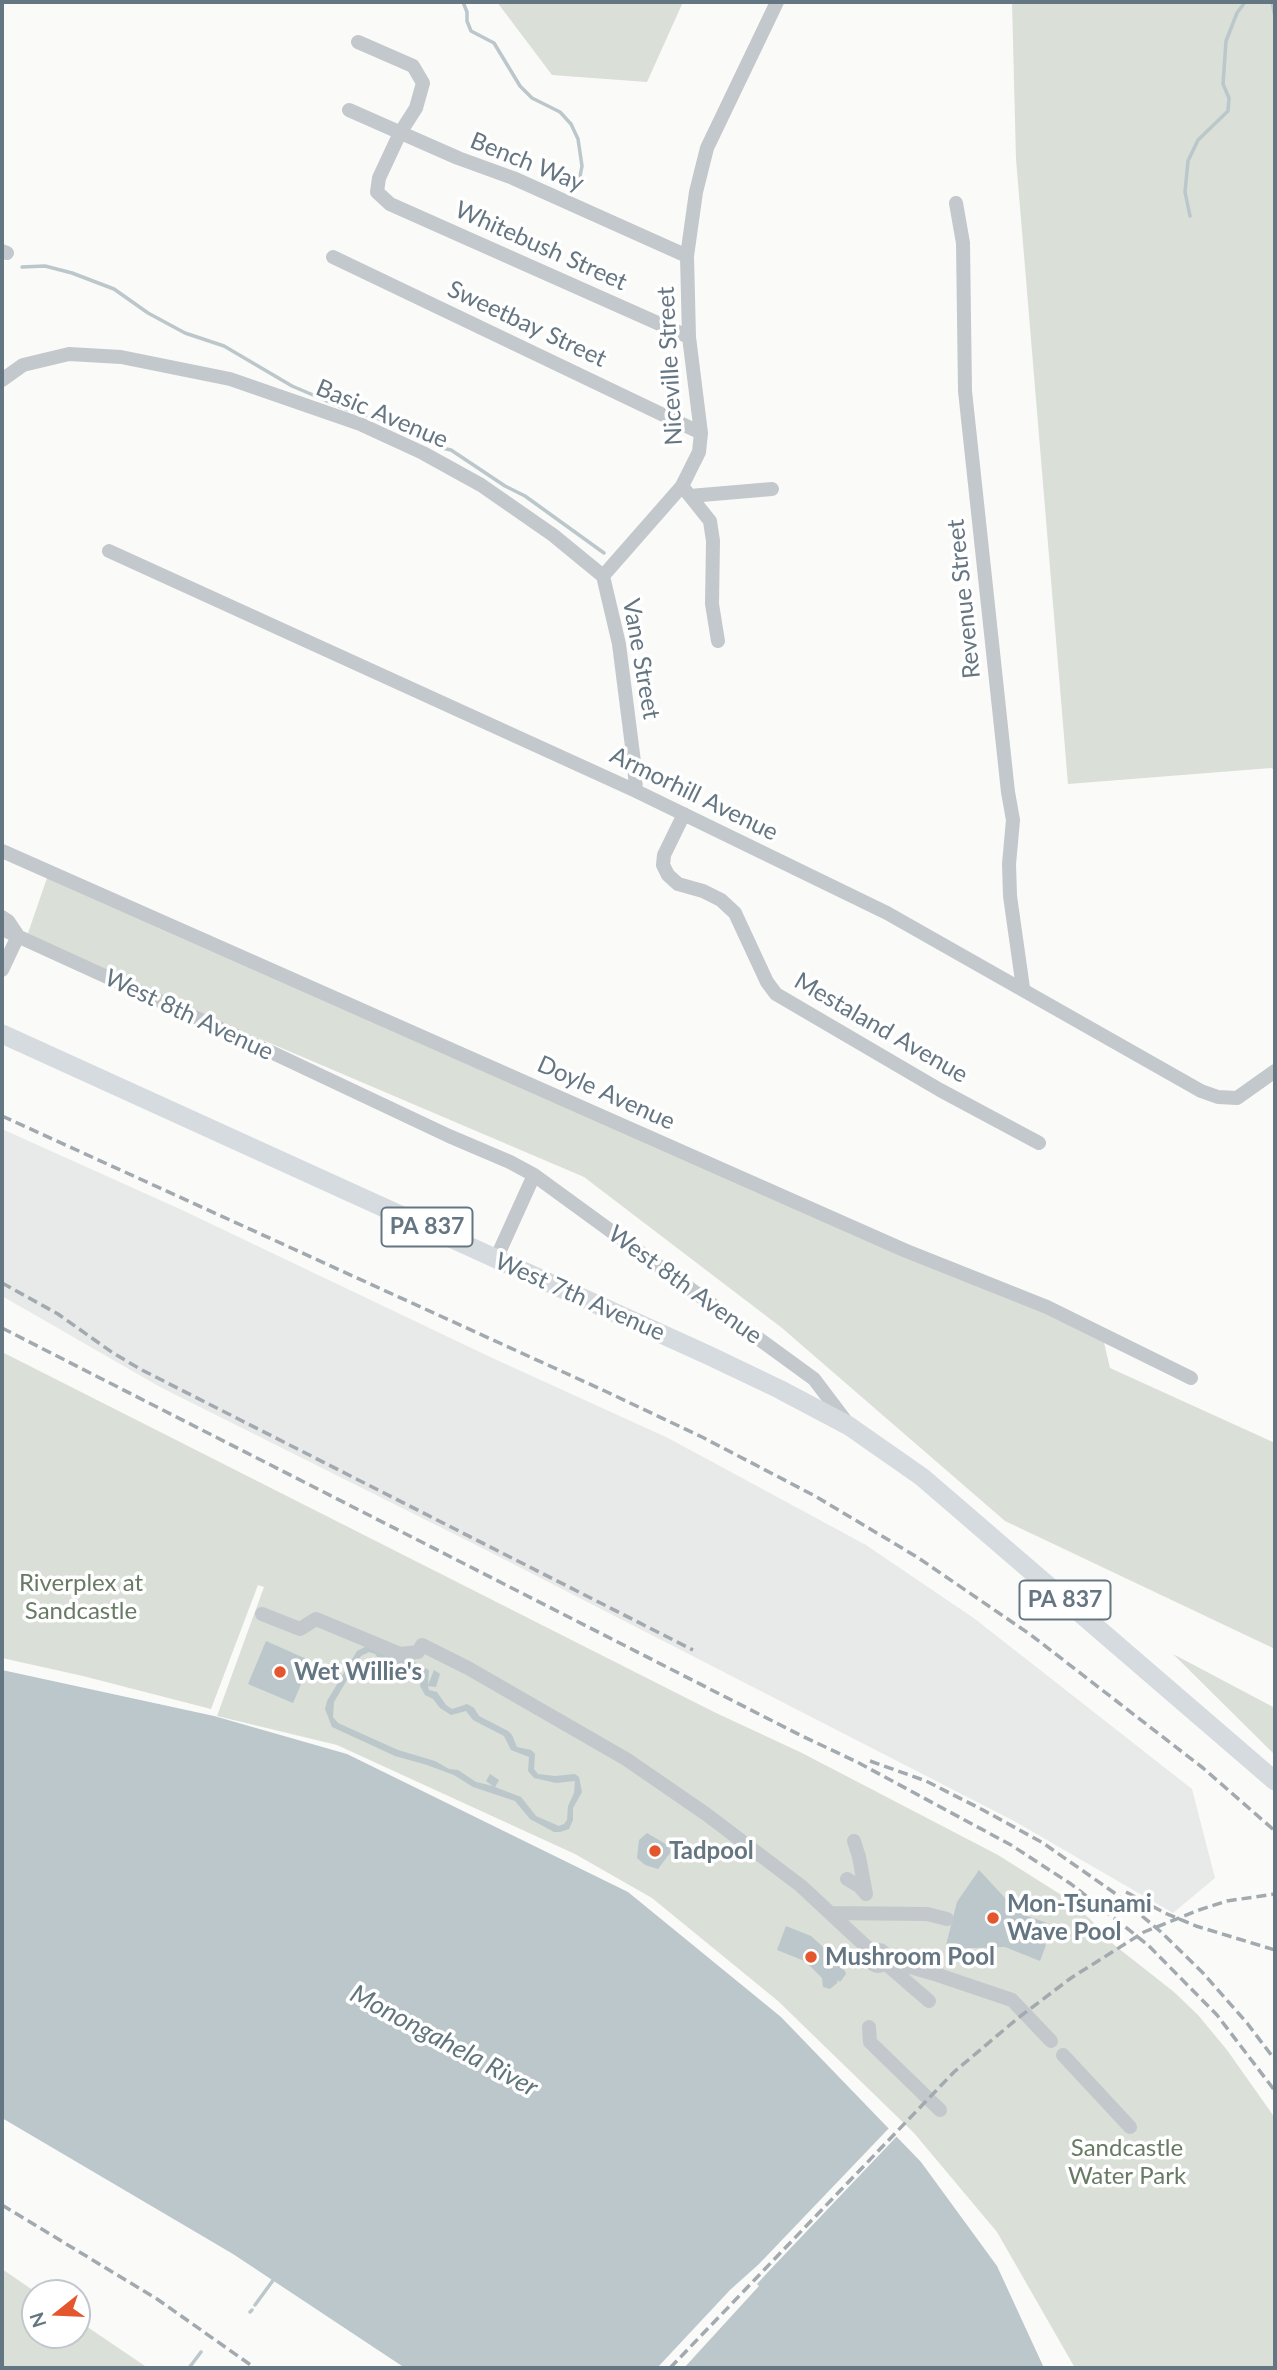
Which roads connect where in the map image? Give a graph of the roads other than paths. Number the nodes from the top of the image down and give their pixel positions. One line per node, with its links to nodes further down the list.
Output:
1 (777, 2): 6 (street, Niceville Street)
2 (358, 42): 4 (street)
3 (349, 110): 4 (street, Bench Way)
4 (400, 133): 6 (street, Bench Way); 8 (street, Whitebush Street)
5 (956, 203): 23 (street, Revenue Street)
6 (687, 256): 8 (street, Niceville Street)
7 (333, 257): 10 (street, Sweetbay Street)
8 (689, 337): 10 (street, Niceville Street)
9 (2, 380): 14 (street, Basic Avenue)
10 (701, 433): 12 (street, Niceville Street)
11 (772, 489): 12 (street)
12 (686, 491): 14 (street); 15 (street)
13 (109, 551): 16 (street, Armorhill Avenue)
14 (603, 576): 16 (street, Vane Street)
15 (719, 641)
16 (636, 791): 17 (street, Armorhill Avenue)
17 (684, 814): 23 (street, Armorhill Avenue); 26 (street, Mestaland Avenue)
18 (2, 851): 29 (street, Doyle Avenue)
19 (2, 917): 21 (street)
20 (2, 929): 21 (street, West 8th Avenue)
21 (18, 936): 22 (street); 27 (street, West 8th Avenue)
22 (2, 970)
23 (1023, 988): 25 (street, Armorhill Avenue)
24 (2, 1034): 28 (main road, West 7th Avenue / PA 837)
25 (1275, 1071)
26 (1039, 1143)
27 (534, 1175): 28 (street); 30 (street, West 8th Avenue)
28 (496, 1259): 30 (main road, West 7th Avenue / PA 837)
29 (1191, 1378)
30 (849, 1426): 32 (main road, West 8th Avenue / PA 837)
31 (262, 1614): 36 (street)
32 (1275, 1781)
33 (854, 1841): 35 (street)
34 (847, 1879): 35 (street)
35 (866, 1894): 37 (street)
36 (830, 1913): 37 (street); 39 (street)
37 (869, 1913): 38 (street)
38 (947, 1919)
39 (886, 1961): 40 (street); 41 (street)
40 (922, 1970): 41 (street); 44 (street)
41 (915, 1988): 42 (street)
42 (929, 2001)
43 (869, 2027): 46 (street)
44 (1051, 2041)
45 (1063, 2055): 47 (street)
46 (940, 2110)
47 (1130, 2127)

